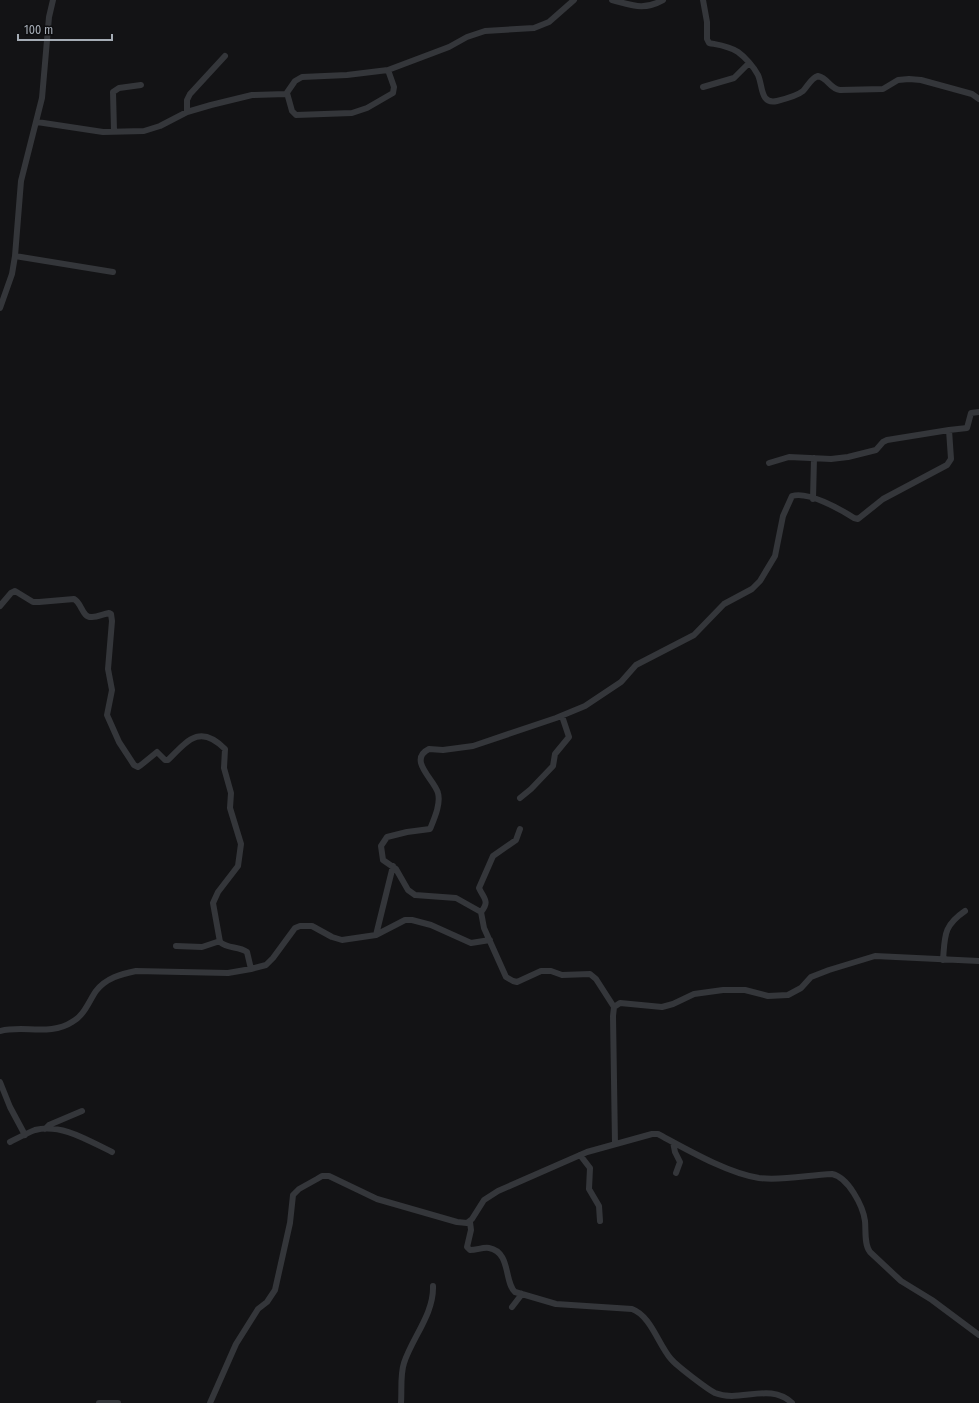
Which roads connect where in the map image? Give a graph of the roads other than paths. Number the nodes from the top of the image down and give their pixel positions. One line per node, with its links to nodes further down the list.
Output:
1 (53, 0): 14 (street)
2 (574, 0): 8 (street)
3 (612, 0): 4 (street)
4 (663, 0)
5 (703, 0): 7 (street)
6 (225, 56): 13 (street)
7 (749, 63): 10 (street); 12 (street)
8 (388, 70): 11 (street); 11 (street)
9 (141, 86): 15 (street)
10 (703, 87)
11 (287, 93): 13 (street)
12 (979, 99)
13 (187, 112): 15 (street)
14 (37, 122): 15 (street); 16 (street)
15 (114, 131)
16 (15, 256): 17 (street); 18 (street)
17 (113, 272)
18 (0, 308)
19 (979, 412): 20 (street)
20 (949, 430): 21 (street); 23 (street)
21 (814, 458): 22 (street); 23 (street)
22 (769, 463)
23 (813, 499): 25 (street)
24 (0, 606): 33 (street)
25 (562, 716): 26 (street); 28 (street)
26 (520, 798)
27 (520, 829): 30 (street)
28 (393, 866): 30 (street); 31 (street)
29 (965, 911): 35 (street)
30 (481, 912): 32 (street)
31 (376, 935): 32 (street); 37 (street)
32 (490, 940): 38 (street)
33 (220, 941): 34 (street); 37 (street)
34 (176, 946)
35 (942, 960): 36 (street); 38 (street)
36 (979, 961)
37 (251, 969): 39 (street)
38 (614, 1008): 46 (street)
39 (0, 1031)
40 (0, 1082): 43 (street)
41 (82, 1111): 42 (street)
42 (45, 1129): 43 (street); 47 (street)
43 (26, 1135): 44 (street)
44 (10, 1142)
45 (673, 1142): 46 (street); 49 (street); 55 (street)
46 (614, 1144): 48 (street)
47 (112, 1152)
48 (580, 1155): 50 (street); 51 (street)
49 (676, 1173)
50 (600, 1221)
51 (470, 1222): 53 (street); 58 (street)
52 (434, 1286): 59 (street)
53 (522, 1294): 54 (street); 60 (street)
54 (512, 1307)
55 (979, 1335)
56 (99, 1403): 57 (street)
57 (118, 1403)
58 (210, 1403)
59 (402, 1403)
60 (792, 1403)

